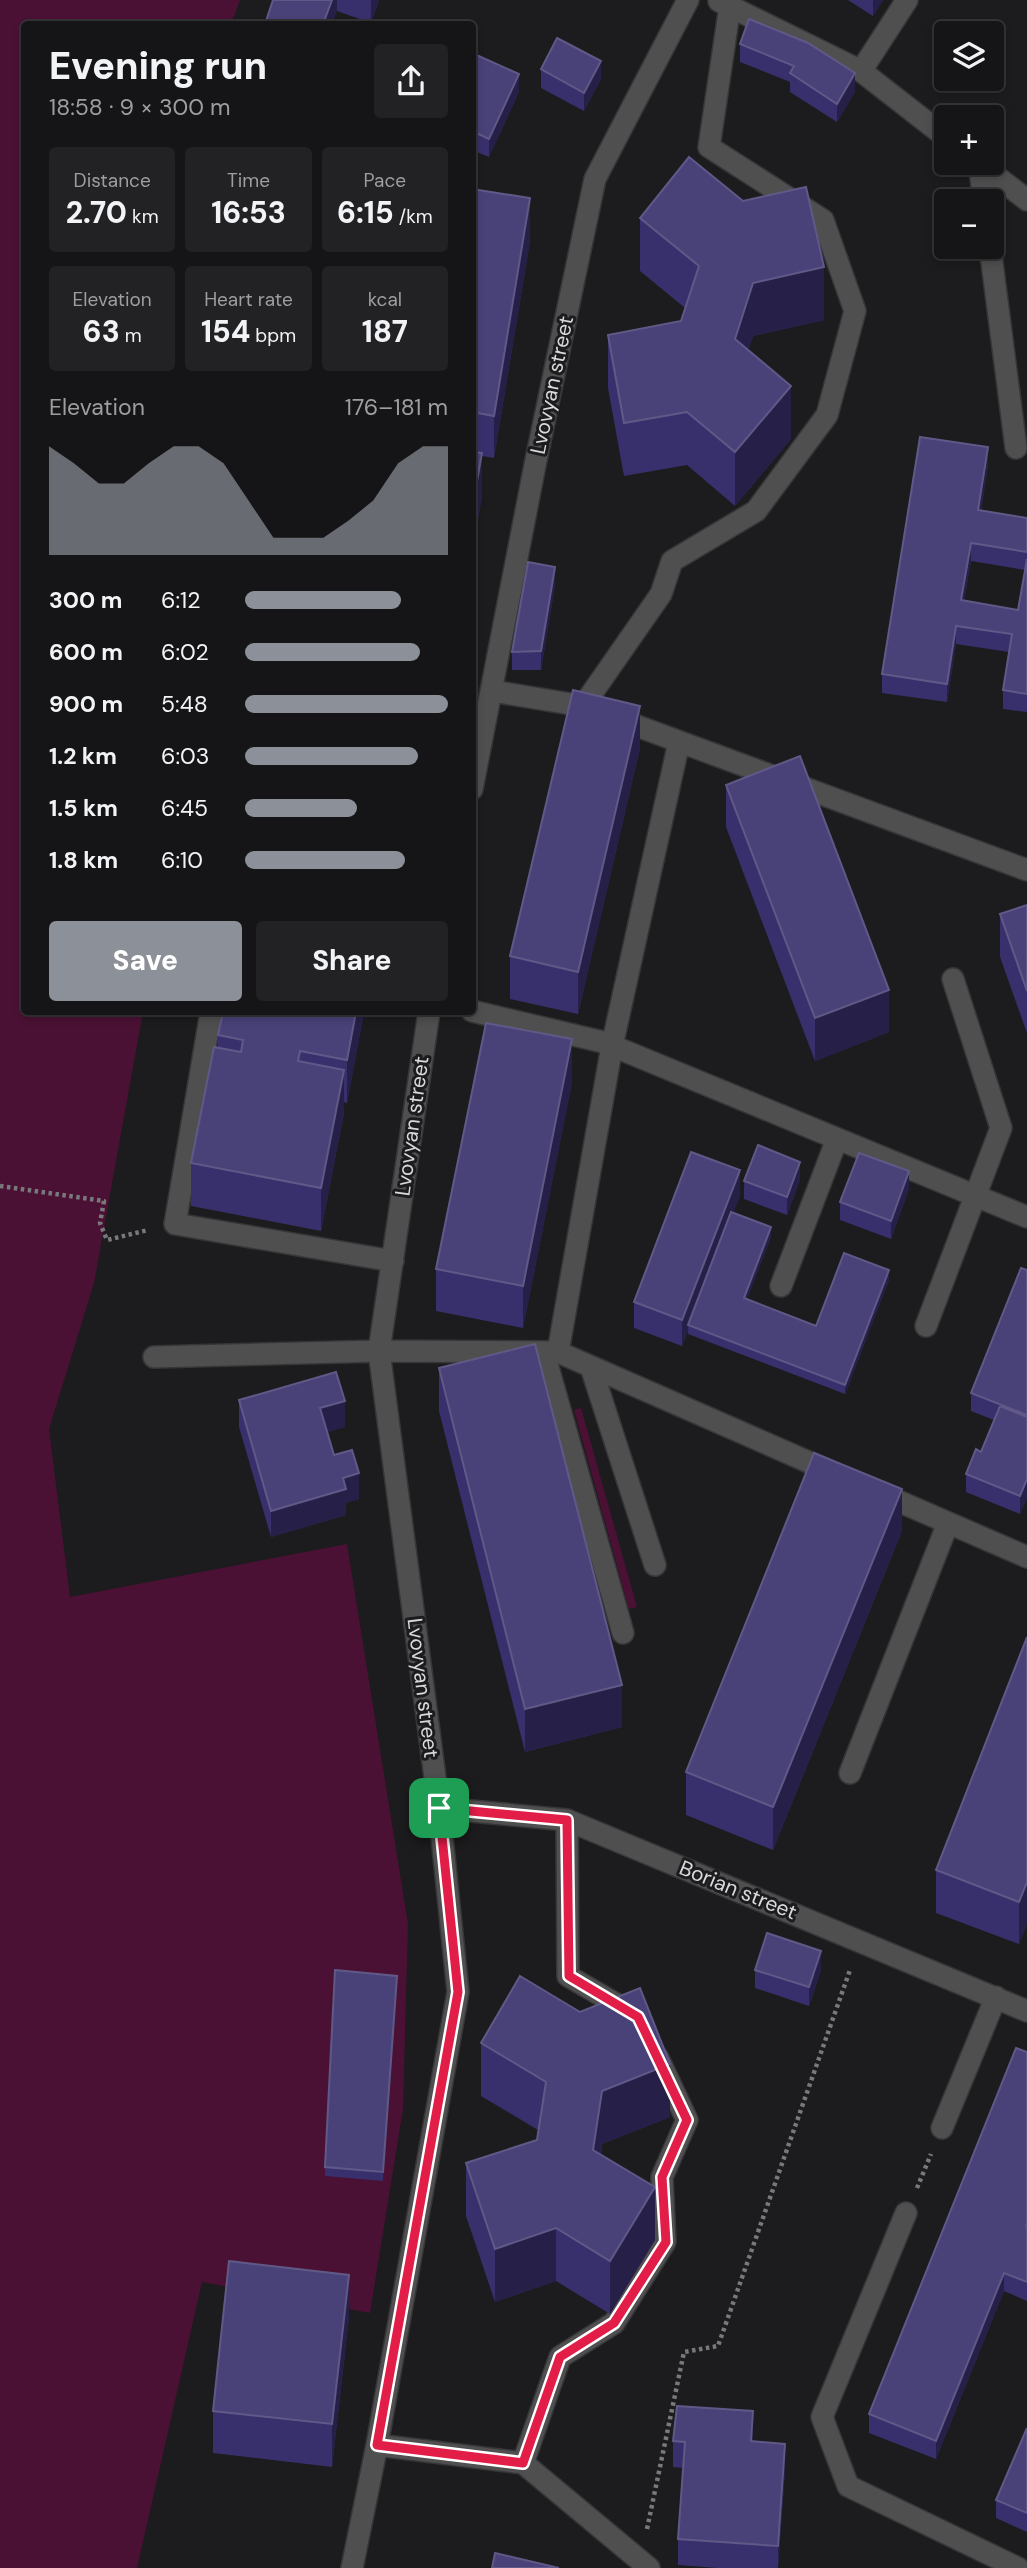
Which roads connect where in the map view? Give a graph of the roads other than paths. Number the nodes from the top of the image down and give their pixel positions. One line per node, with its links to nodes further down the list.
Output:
1 (686, 0): 10 (street, Lvovyan street)
2 (907, 0): 4 (street)
3 (723, 3): 4 (street); 11 (street)
4 (861, 71): 5 (street)
5 (934, 128)
6 (995, 175): 7 (street)
7 (1027, 200)
8 (992, 259): 9 (street)
9 (1016, 448)
10 (492, 691): 11 (street); 13 (street, Lvovyan street)
11 (583, 706): 12 (street)
12 (679, 742): 14 (street); 19 (street)
13 (476, 769)
14 (1027, 870)
15 (953, 979): 21 (street)
16 (476, 1012): 19 (street)
17 (210, 1015): 23 (street)
18 (429, 1015): 23 (street, Lvovyan street)
19 (612, 1045): 20 (street); 27 (street)
20 (837, 1139): 21 (street); 24 (street)
21 (977, 1196): 22 (street); 25 (street)
22 (1027, 1217)
23 (393, 1261): 26 (street, Lvovyan street)
24 (781, 1286)
25 (926, 1326)
26 (379, 1352): 27 (street); 28 (street); 35 (street, Lvovyan street)
27 (551, 1353): 29 (street); 33 (street)
28 (154, 1357)
29 (591, 1367): 30 (street); 32 (street)
30 (948, 1523): 31 (street); 34 (street)
31 (1027, 1557)
32 (655, 1565)
33 (623, 1633)
34 (850, 1773)
35 (439, 1808): 36 (street, Borian street); 41 (street, Lvovyan street)
36 (567, 1820): 37 (street, Borian street); 42 (street)
37 (996, 1997): 38 (street, Borian street); 39 (street)
38 (1027, 2011)
39 (942, 2128)
40 (906, 2213): 45 (street)
41 (377, 2445): 42 (street); 44 (street, Lvovyan street)
42 (523, 2463): 43 (street)
43 (645, 2564)
44 (352, 2568)
45 (1018, 2568)

